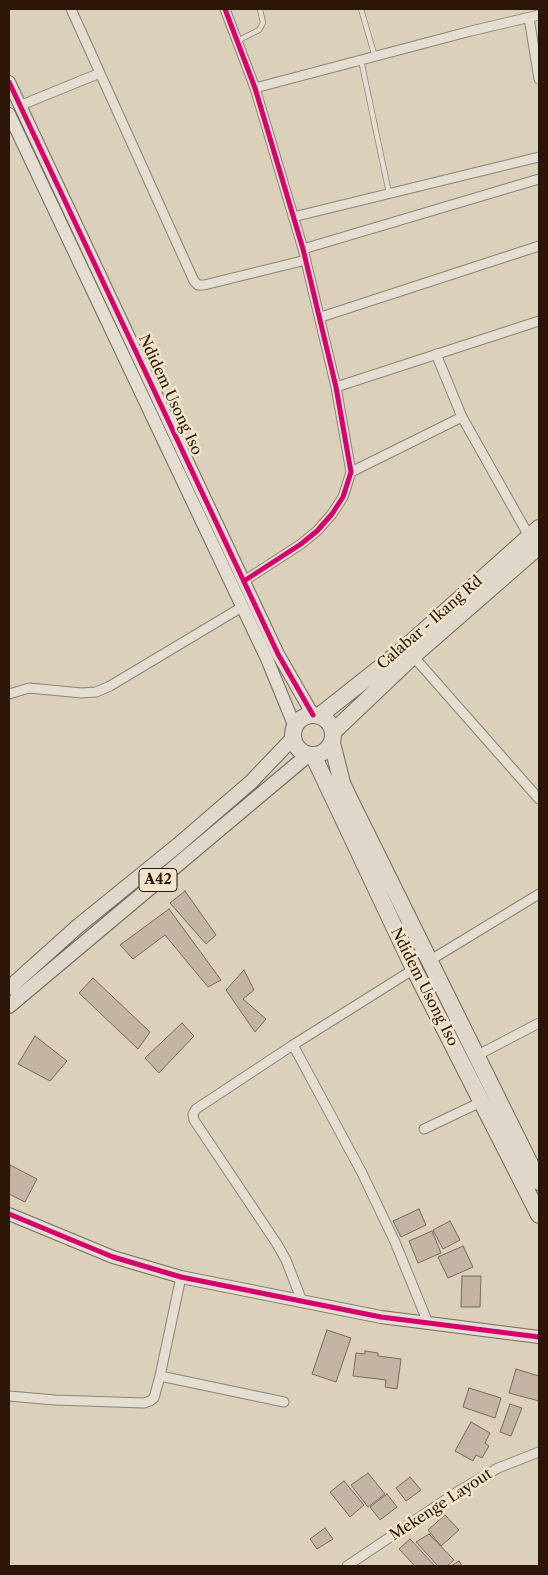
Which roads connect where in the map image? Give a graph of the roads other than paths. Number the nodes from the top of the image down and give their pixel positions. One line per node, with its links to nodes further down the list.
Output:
1 (70, 9): 10 (street)
2 (225, 9): 7 (street)
3 (260, 9): 7 (lane)
4 (361, 9): 8 (lane)
5 (539, 16): 6 (street)
6 (530, 18): 8 (street); 11 (street)
7 (237, 41): 13 (street)
8 (375, 57): 9 (street)
9 (361, 60): 13 (street); 18 (lane)
10 (100, 74): 14 (street); 22 (street)
11 (539, 79)
12 (9, 82): 14 (street, Ndidem Usong Iso)
13 (255, 88): 19 (street)
14 (20, 106): 30 (street, Ndidem Usong Iso)
15 (9, 114): 31 (street, Ndidem Usong Iso)
16 (539, 157): 18 (street)
17 (539, 179): 21 (street)
18 (389, 193): 19 (street)
19 (293, 217): 21 (street)
20 (539, 246): 23 (street)
21 (303, 249): 22 (street)
22 (306, 260): 23 (street)
23 (321, 317): 26 (street)
24 (539, 321): 25 (street)
25 (436, 354): 26 (street); 27 (street)
26 (336, 387): 28 (street)
27 (462, 417): 28 (street); 29 (street)
28 (351, 472): 30 (street)
29 (536, 537): 32 (highway, Calabar - Ikang Rd); 34 (highway, Calabar - Ikang Rd)
30 (244, 581): 34 (street, Ndidem Usong Iso)
31 (242, 607): 33 (street); 35 (street, Ndidem Usong Iso)
32 (413, 656): 36 (highway, Calabar - Ikang Rd); 38 (street)
33 (9, 694)
34 (316, 715): 35 (highway); 36 (highway)
35 (294, 732): 37 (highway); 42 (main road, A42)
36 (332, 738): 37 (highway); 40 (highway, Ndidem Usong Iso)
37 (311, 755): 41 (highway, Ndidem Usong Iso); 43 (main road, A42)
38 (539, 799)
39 (539, 894): 40 (street)
40 (429, 961): 46 (highway, Ndidem Usong Iso)
41 (414, 969): 45 (street); 47 (highway, Ndidem Usong Iso)
42 (9, 988)
43 (9, 1006)
44 (539, 1023): 46 (street)
45 (293, 1045): 53 (street); 54 (street)
46 (476, 1056): 49 (highway, Ndidem Usong Iso)
47 (482, 1102): 48 (street); 51 (highway, Ndidem Usong Iso)
48 (424, 1129)
49 (539, 1182)
50 (9, 1214): 52 (street)
51 (539, 1215)
52 (181, 1276): 53 (street); 56 (street)
53 (302, 1301): 54 (street)
54 (428, 1323): 55 (street)
55 (539, 1337)
56 (160, 1376): 57 (street); 58 (street)
57 (9, 1396)
58 (284, 1402)
59 (539, 1452): 60 (street, Mekenge Layout)
60 (347, 1566)

